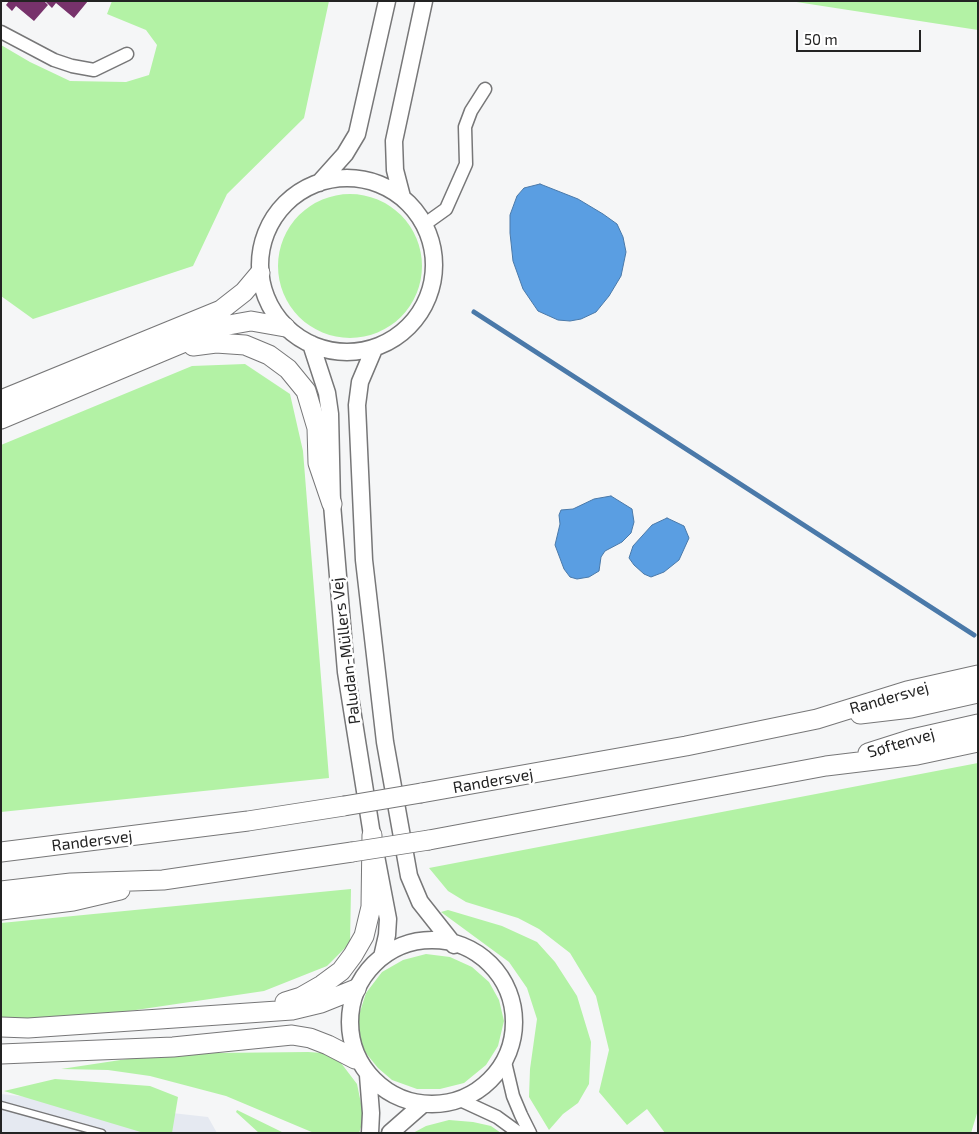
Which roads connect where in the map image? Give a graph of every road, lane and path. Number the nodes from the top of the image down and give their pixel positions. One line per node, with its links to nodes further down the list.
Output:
1 (387, 1): 6 (street)
2 (424, 1): 7 (street)
3 (1, 32): 4 (street)
4 (126, 54)
5 (485, 89): 8 (street)
6 (320, 182): 7 (street); 9 (street)
7 (402, 197): 8 (street)
8 (425, 224): 13 (street)
9 (260, 273): 10 (street); 14 (main road)
10 (285, 327): 11 (street); 12 (main road)
11 (311, 344): 13 (street); 16 (street, Paludan-Müllers Vej)
12 (172, 348): 15 (main road); 16 (main road)
13 (374, 349): 28 (street, Paludan-Müllers Vej)
14 (1, 400)
15 (1, 419)
16 (332, 504): 23 (street, Paludan-Müllers Vej)
17 (978, 675): 19 (main road, Randersvej)
18 (978, 693): 19 (main road, Søftenvej)
19 (817, 719): 24 (main road, Randersvej, bridge)
20 (978, 724): 22 (main road, Søftenvej)
21 (978, 742): 22 (main road)
22 (826, 766): 25 (main road, bridge)
23 (372, 835): 29 (street, Paludan-Müllers Vej); 31 (main road)
24 (1, 852)
25 (163, 880): 26 (main road); 27 (main road)
26 (1, 891)
27 (1, 910)
28 (454, 944): 29 (street); 35 (street)
29 (382, 957): 30 (street)
30 (356, 989): 31 (main road); 34 (street)
31 (247, 1012): 32 (main road)
32 (1, 1027)
33 (1, 1054): 34 (main road)
34 (356, 1059): 36 (street)
35 (505, 1062): 37 (street); 44 (street)
36 (368, 1075): 38 (street); 41 (street)
37 (458, 1099): 38 (street); 43 (street)
38 (423, 1104): 42 (street)
39 (1, 1105): 40 (lane)
40 (102, 1133)
41 (370, 1133)
42 (390, 1133)
43 (519, 1133)
44 (530, 1133)

